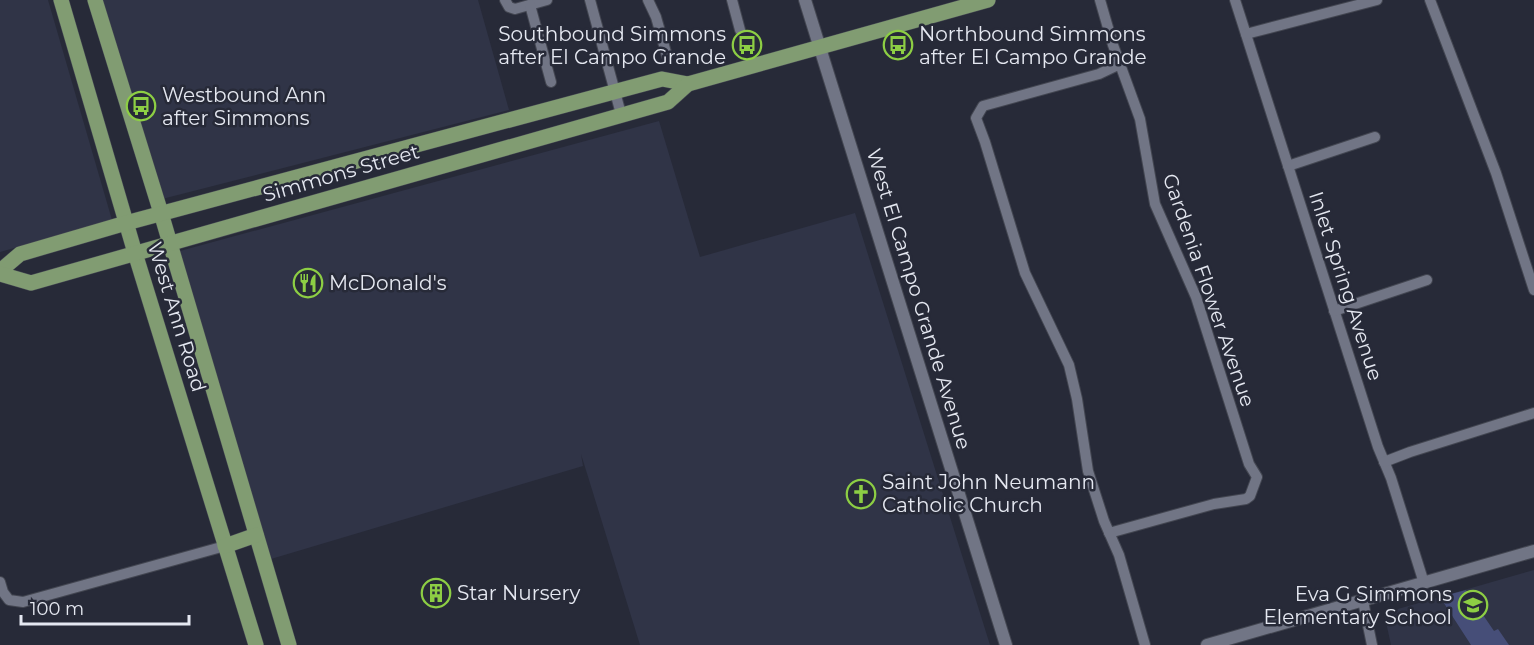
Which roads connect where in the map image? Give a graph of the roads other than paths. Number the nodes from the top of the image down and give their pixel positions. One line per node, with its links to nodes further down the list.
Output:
1 (61, 0): 28 (main road, West Ann Road)
2 (95, 0): 27 (main road, West Ann Road)
3 (547, 0): 15 (street)
4 (590, 0): 23 (street)
5 (648, 0): 19 (street)
6 (732, 0): 16 (street)
7 (805, 0): 18 (street, West El Campo Grande Avenue)
8 (988, 0): 13 (main road, Simmons Street)
9 (1100, 0): 20 (street, Gardenia Flower Avenue)
10 (1235, 0): 17 (street, Inlet Spring Avenue)
11 (1377, 0): 17 (street)
12 (1430, 0): 33 (street)
13 (963, 3): 18 (main road, Simmons Street)
14 (507, 4): 15 (street)
15 (530, 5): 21 (street)
16 (740, 30)
17 (1246, 34): 26 (street, Inlet Spring Avenue)
18 (820, 47): 22 (main road, Simmons Street); 46 (street, West El Campo Grande Avenue)
19 (667, 56)
20 (1120, 64): 37 (street); 37 (street, Gardenia Flower Avenue)
21 (551, 82)
22 (688, 84): 23 (main road, Simmons Street); 24 (main road, Simmons Street)
23 (615, 92): 24 (street); 27 (main road, Simmons Street)
24 (621, 114): 29 (main road, Simmons Street)
25 (1375, 137): 26 (street)
26 (1288, 166): 34 (street, Inlet Spring Avenue)
27 (161, 213): 28 (main road, Simmons Street); 29 (main road, West Ann Road)
28 (126, 223): 30 (main road, West Ann Road); 31 (main road, Simmons Street)
29 (170, 243): 30 (main road, Simmons Street); 38 (main road, West Ann Road)
30 (135, 253): 31 (main road, Simmons Street); 39 (main road, West Ann Road)
31 (0, 273)
32 (1427, 280): 34 (street)
33 (1534, 290)
34 (1335, 311): 36 (street, Inlet Spring Avenue)
35 (1534, 413): 36 (street)
36 (1384, 462): 42 (street, Inlet Spring Avenue)
37 (1109, 533): 47 (street)
38 (256, 535): 39 (main road); 45 (main road, West Ann Road)
39 (225, 546): 41 (street); 44 (main road, West Ann Road)
40 (1534, 552): 42 (street)
41 (0, 582)
42 (1424, 583): 43 (street)
43 (1363, 601): 48 (street); 49 (street)
44 (256, 645)
45 (289, 645)
46 (1006, 645)
47 (1145, 645)
48 (1207, 645)
49 (1372, 645)

